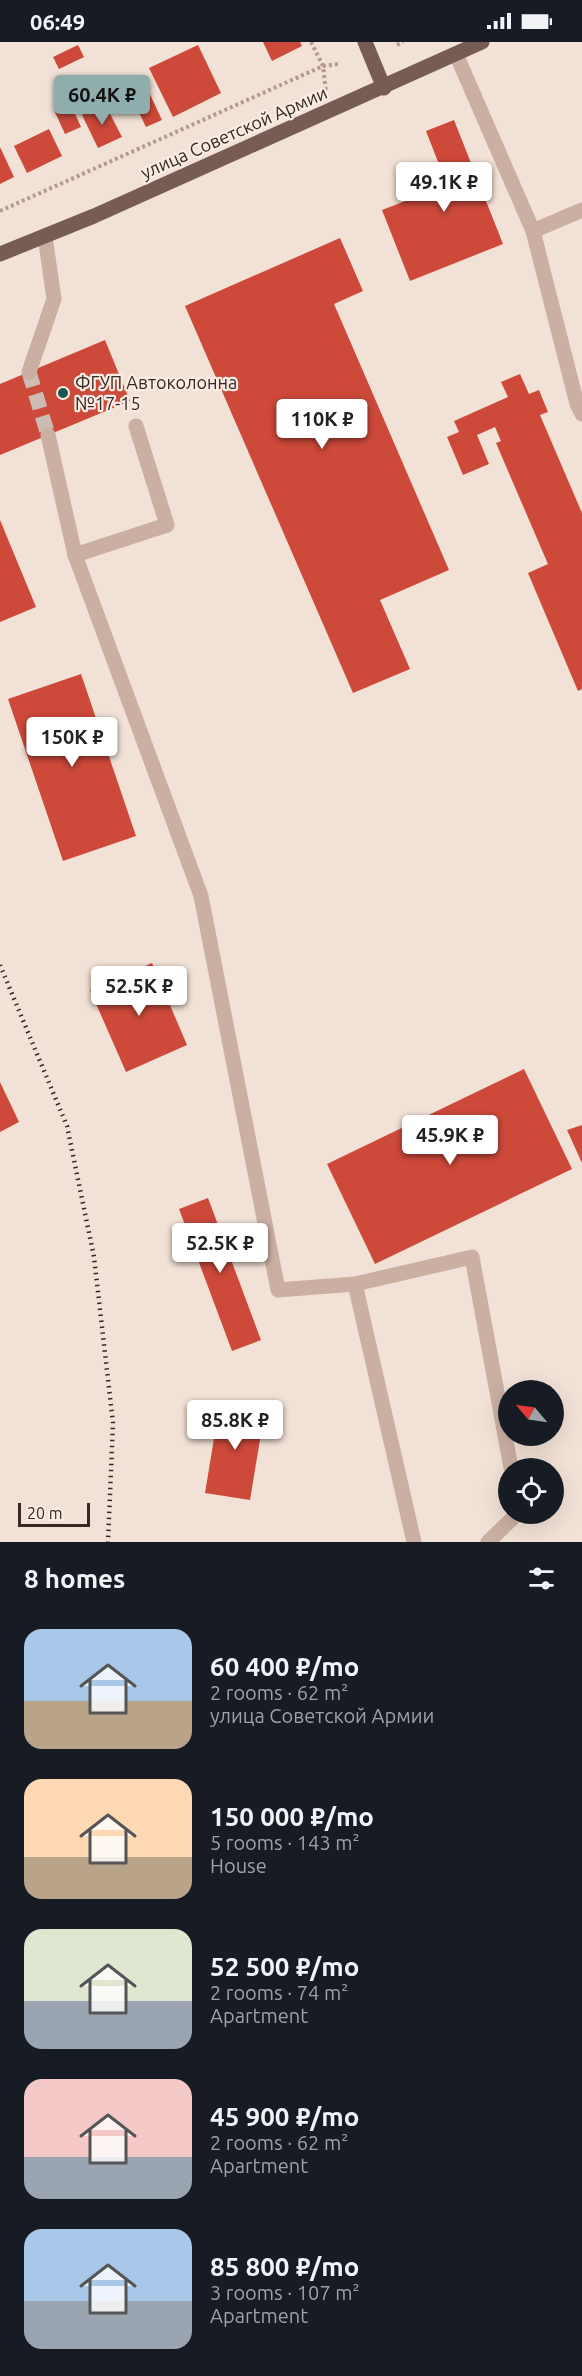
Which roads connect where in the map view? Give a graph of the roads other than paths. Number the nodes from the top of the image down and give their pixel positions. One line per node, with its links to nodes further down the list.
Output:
1 (365, 42): 4 (main road)
2 (482, 42): 3 (main road, улица Советской Армии)
3 (456, 54): 4 (main road, улица Советской Армии); 6 (lane)
4 (384, 87): 7 (main road, улица Советской Армии)
5 (582, 210): 6 (lane)
6 (533, 231): 10 (lane)
7 (45, 236): 8 (main road, улица Советской Армии); 9 (lane)
8 (0, 254)
9 (29, 372)
10 (582, 414)
11 (136, 426): 13 (lane)
12 (48, 435): 13 (lane)
13 (75, 555): 14 (lane)
14 (355, 1284): 15 (lane); 17 (lane)
15 (509, 1458)
16 (507, 1524): 18 (lane)
17 (414, 1542)
18 (488, 1542)

